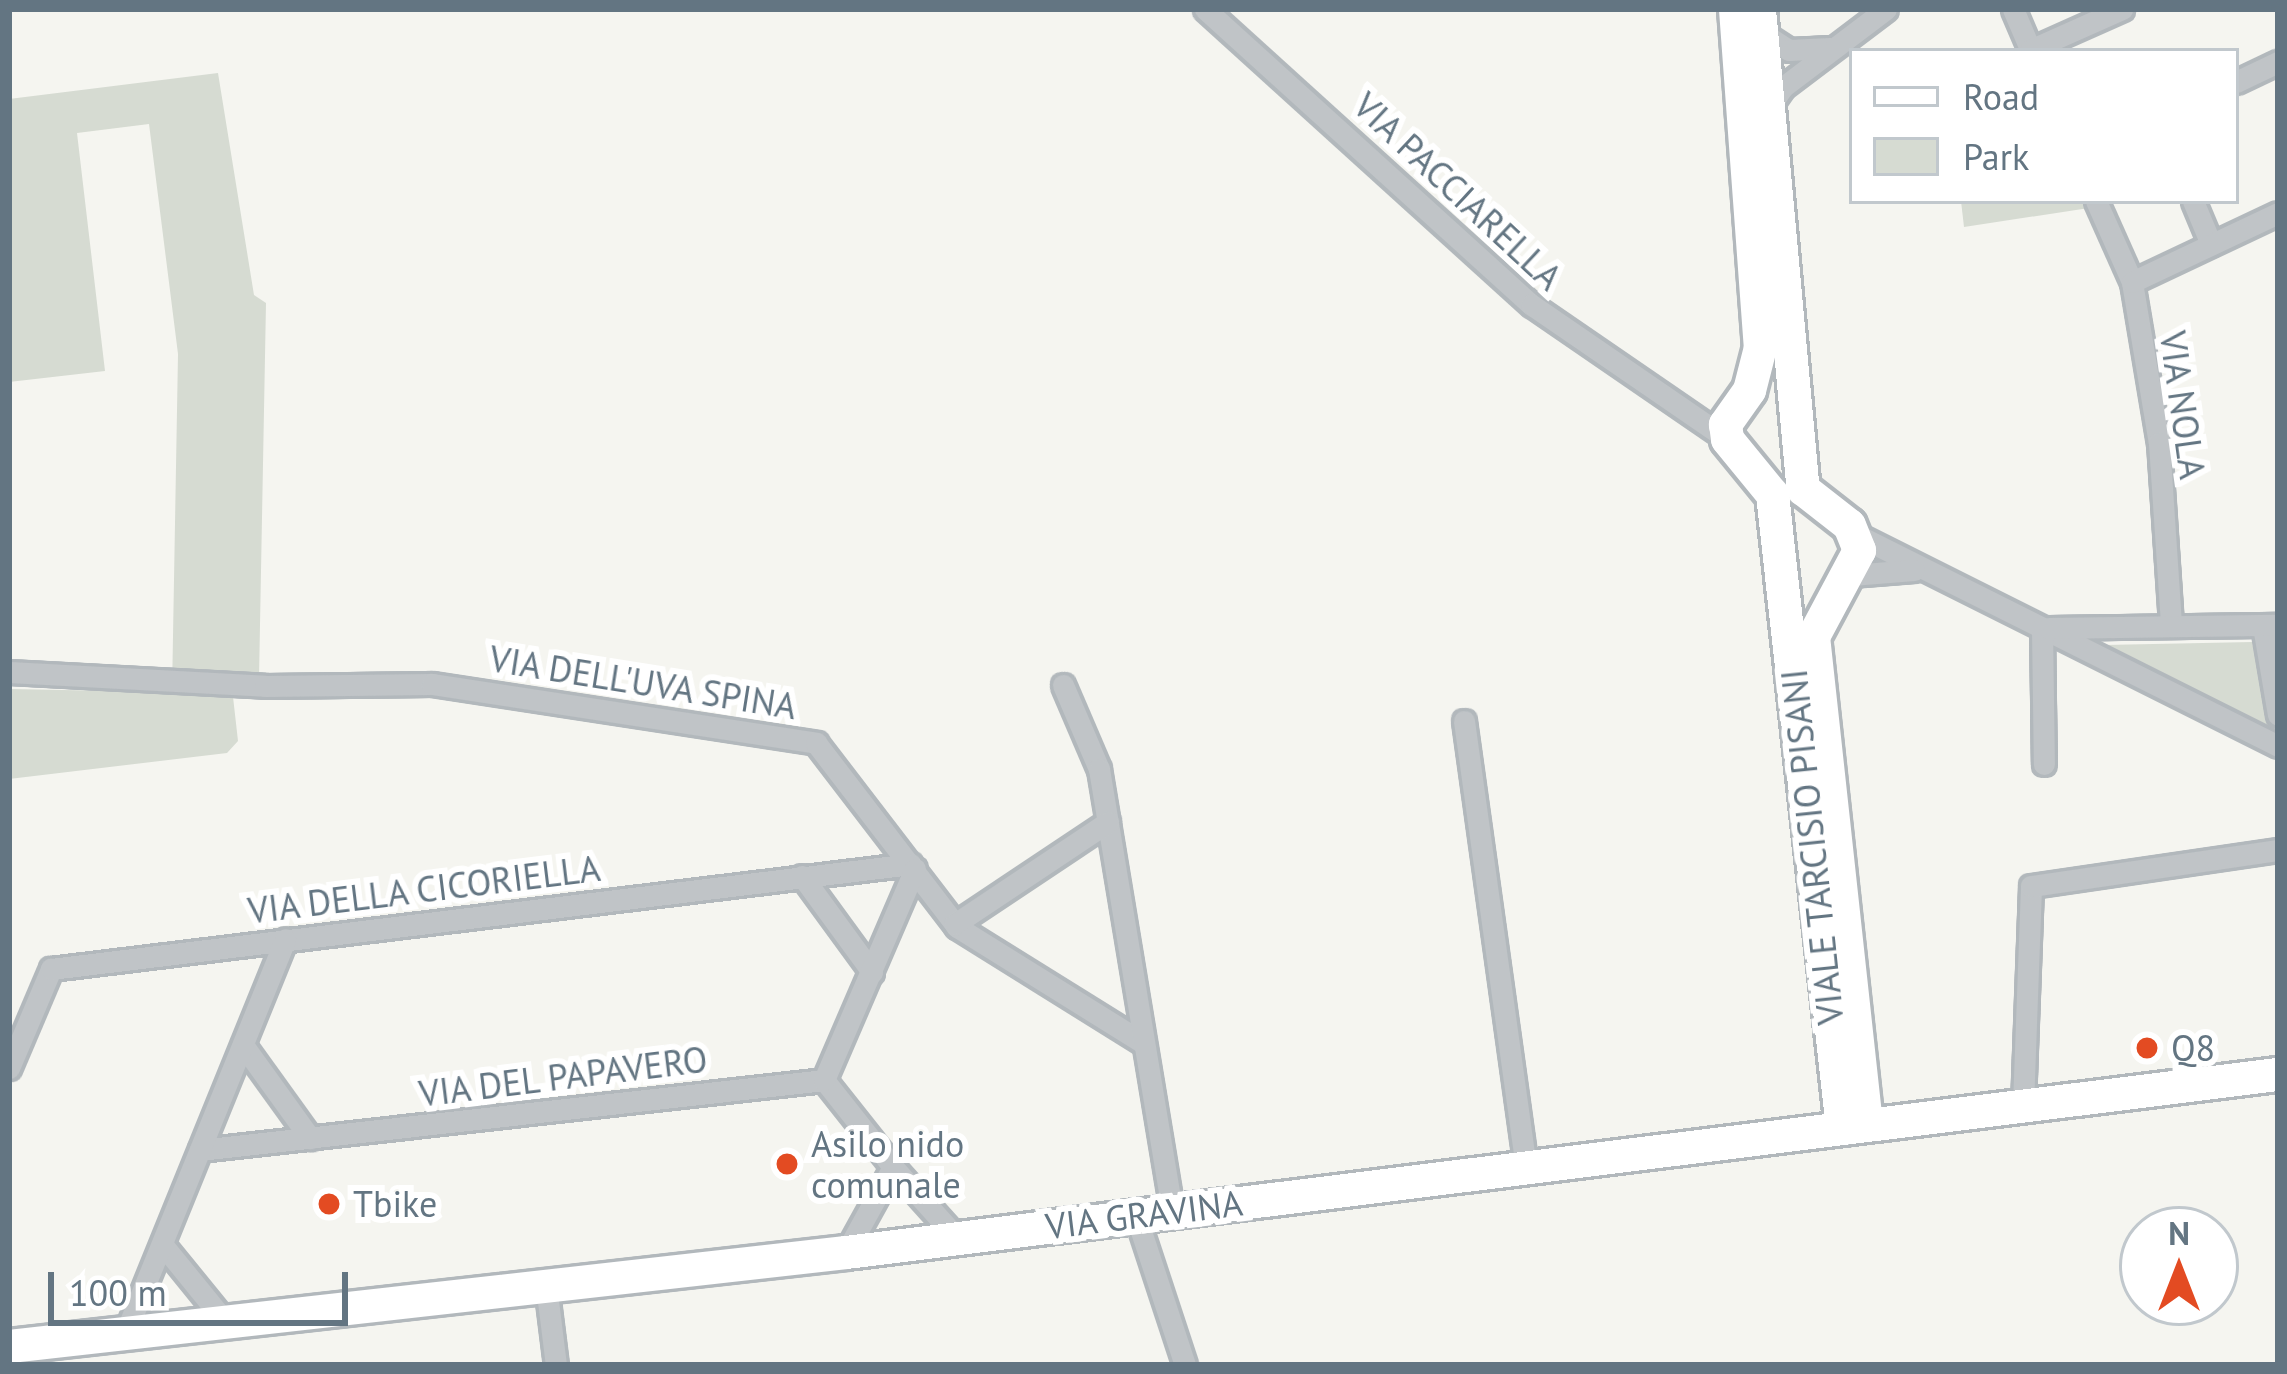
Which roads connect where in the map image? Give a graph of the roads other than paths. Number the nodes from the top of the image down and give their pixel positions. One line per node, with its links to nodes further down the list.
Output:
1 (1205, 9): 19 (street, VIA PACCIARELLA)
2 (1735, 9): 20 (main road)
3 (1886, 9): 7 (street)
4 (2013, 9): 8 (street)
5 (2122, 9): 9 (street)
6 (1760, 20): 7 (street); 12 (main road)
7 (1830, 48): 12 (street)
8 (2029, 48)
9 (2034, 48)
10 (2278, 62): 11 (street)
11 (2239, 81)
12 (1768, 108): 18 (main road)
13 (2097, 204): 17 (street, VIA NOLA)
14 (2194, 204): 16 (street)
15 (2278, 212): 16 (street)
16 (2212, 244): 17 (street)
17 (2132, 282): 25 (street, VIA NOLA)
18 (1794, 404): 20 (main road); 21 (main road)
19 (1677, 408): 20 (street); 20 (street, VIA PACCIARELLA)
20 (1737, 412): 22 (main road, VIALE TARCISIO PISANI)
21 (1857, 535): 23 (street); 24 (main road, VIALE TARCISIO PISANI)
22 (1781, 566): 24 (main road); 47 (main road, VIALE TARCISIO PISANI)
23 (1915, 570): 24 (street); 27 (street)
24 (1843, 582): 47 (main road, VIALE TARCISIO PISANI)
25 (2171, 626): 26 (street); 27 (street)
26 (2270, 626): 30 (street)
27 (2042, 628): 32 (street); 33 (street)
28 (9, 672): 36 (street, VIA DELL'UVA SPINA)
29 (1063, 685): 34 (street)
30 (2278, 715)
31 (1464, 721): 51 (street)
32 (2278, 746)
33 (2044, 764)
34 (1108, 822): 38 (street); 41 (street)
35 (2278, 850): 46 (street)
36 (913, 866): 37 (street, VIA DELLA CICORIELLA); 38 (street, VIA DELL'UVA SPINA); 40 (street)
37 (802, 876): 39 (street, VIA DELLA CICORIELLA); 40 (street)
38 (955, 924): 41 (street, VIA DELL'UVA SPINA)
39 (285, 940): 42 (street); 43 (street, VIA DELLA CICORIELLA)
40 (872, 973): 45 (street)
41 (1142, 1042): 52 (street)
42 (243, 1045): 48 (street); 49 (street)
43 (9, 1068)
44 (2278, 1073): 46 (main road, VIA GRAVINA)
45 (824, 1080): 48 (street, VIA DEL PAPAVERO); 50 (street)
46 (2024, 1105): 47 (main road, VIA GRAVINA)
47 (1854, 1126): 51 (main road, VIA GRAVINA)
48 (310, 1138): 49 (street, VIA DEL PAPAVERO)
49 (200, 1150): 55 (street)
50 (892, 1167): 54 (street); 56 (street)
51 (1526, 1167): 52 (main road, VIA GRAVINA)
52 (1172, 1210): 53 (main road, VIA GRAVINA)
53 (1136, 1216): 54 (main road, VIA GRAVINA); 62 (street)
54 (957, 1238): 56 (main road, VIA GRAVINA)
55 (162, 1244): 58 (street); 59 (street)
56 (846, 1252): 57 (main road, VIA GRAVINA)
57 (546, 1285): 58 (main road, VIA GRAVINA); 61 (street)
58 (227, 1324): 59 (main road, VIA GRAVINA)
59 (125, 1334): 60 (main road, VIA GRAVINA)
60 (9, 1346)
61 (556, 1365)
62 (1185, 1365)

